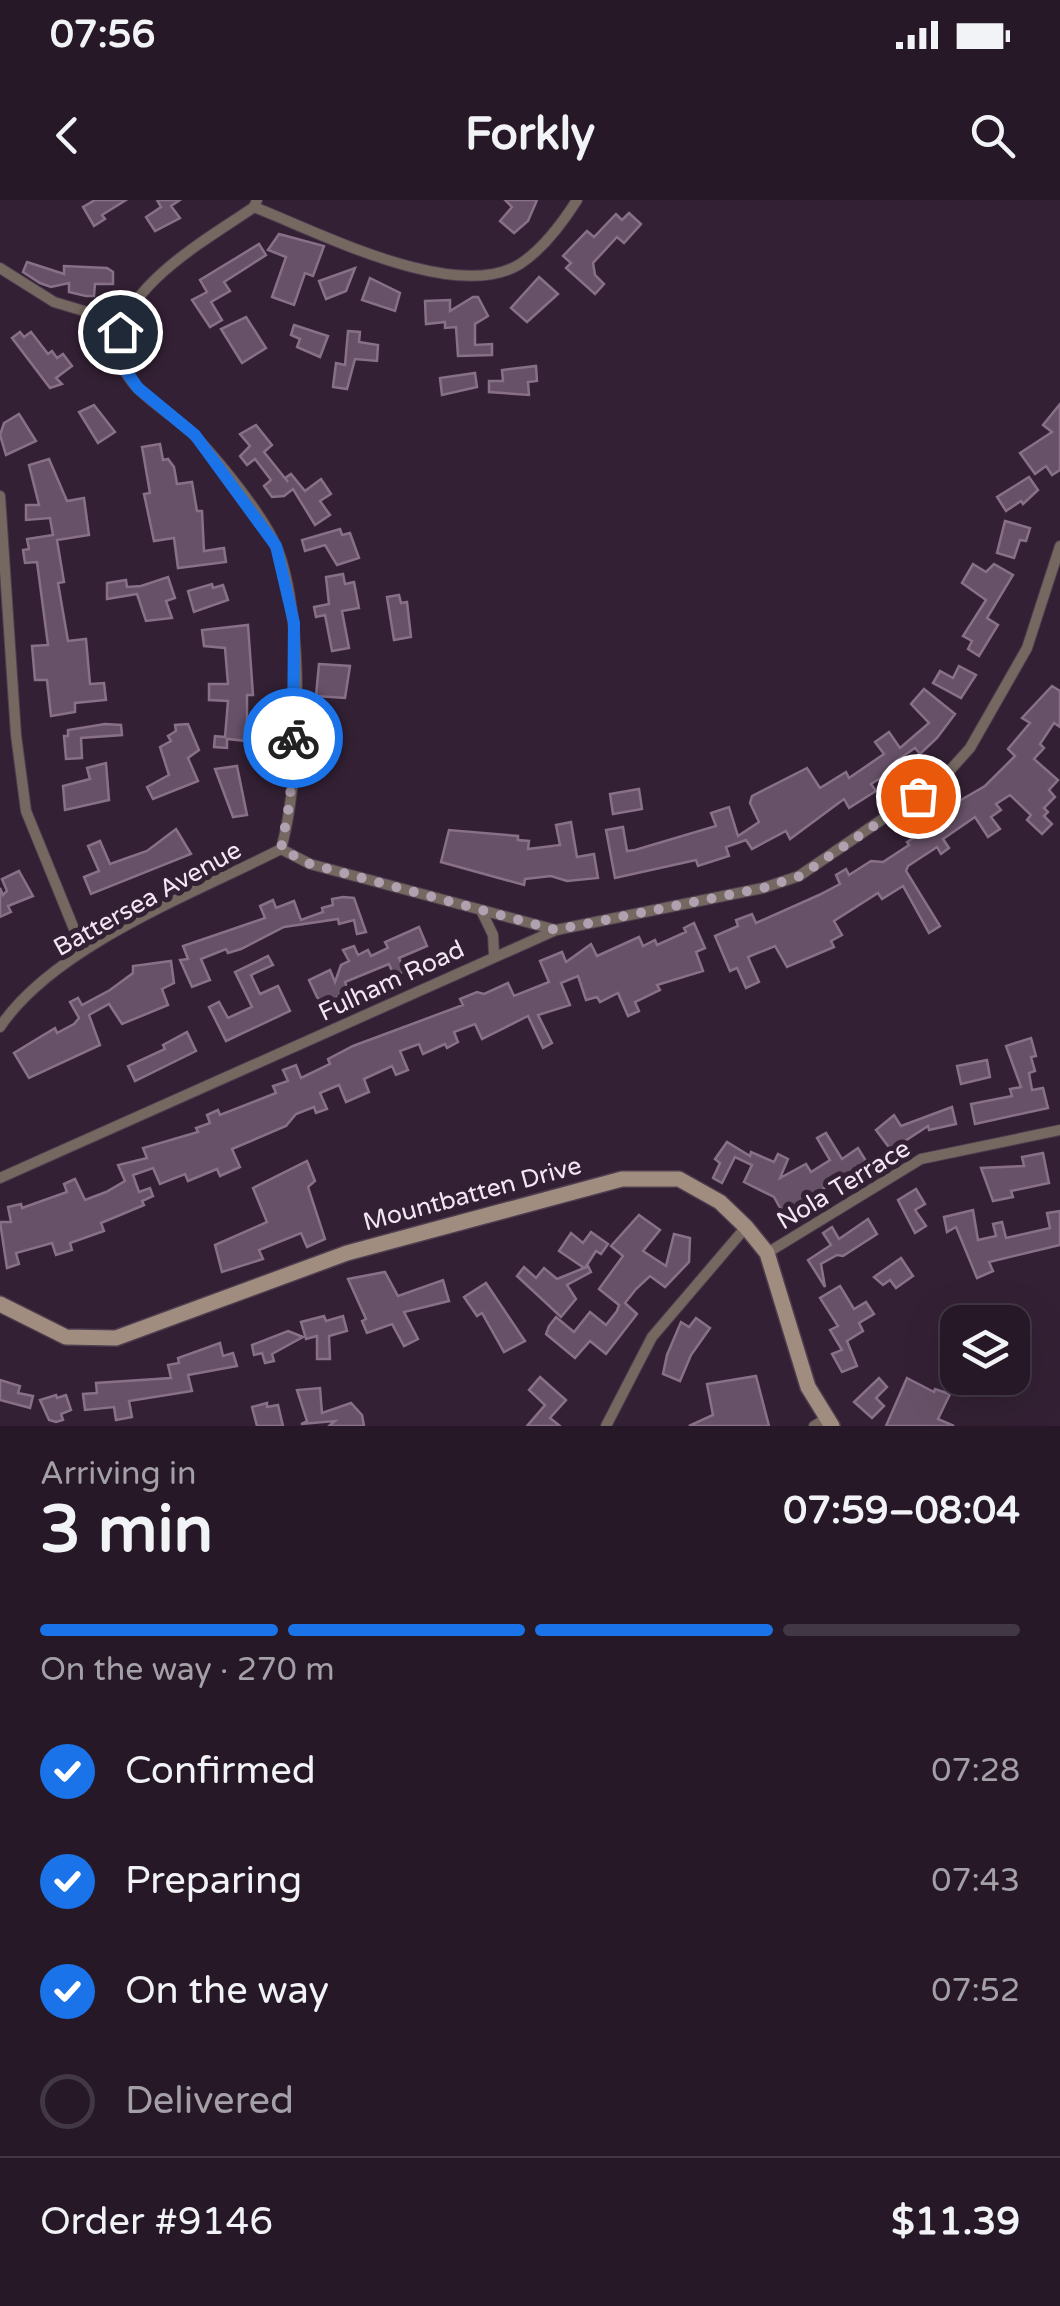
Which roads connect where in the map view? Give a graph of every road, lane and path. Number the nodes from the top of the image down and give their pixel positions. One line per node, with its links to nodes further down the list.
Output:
1 (577, 200): 2 (street)
2 (255, 203): 4 (street)
3 (0, 268): 4 (street)
4 (124, 323): 7 (street, Battersea Avenue)
5 (0, 496): 10 (street)
6 (1060, 546): 9 (street, Fulham Road)
7 (281, 849): 8 (street); 10 (street, Battersea Avenue)
8 (480, 909): 9 (street); 11 (street)
9 (556, 930): 11 (street, Fulham Road)
10 (82, 951): 12 (street, Battersea Avenue)
11 (494, 954): 14 (street, Fulham Road)
12 (0, 1027)
13 (1060, 1130): 16 (street, Nola Terrace)
14 (0, 1178)
15 (746, 1227): 16 (main road, Mountbatten Drive); 17 (main road, Mountbatten Drive); 19 (street)
16 (766, 1253): 18 (main road, Mountbatten Drive)
17 (0, 1304)
18 (824, 1423)
19 (606, 1426)

